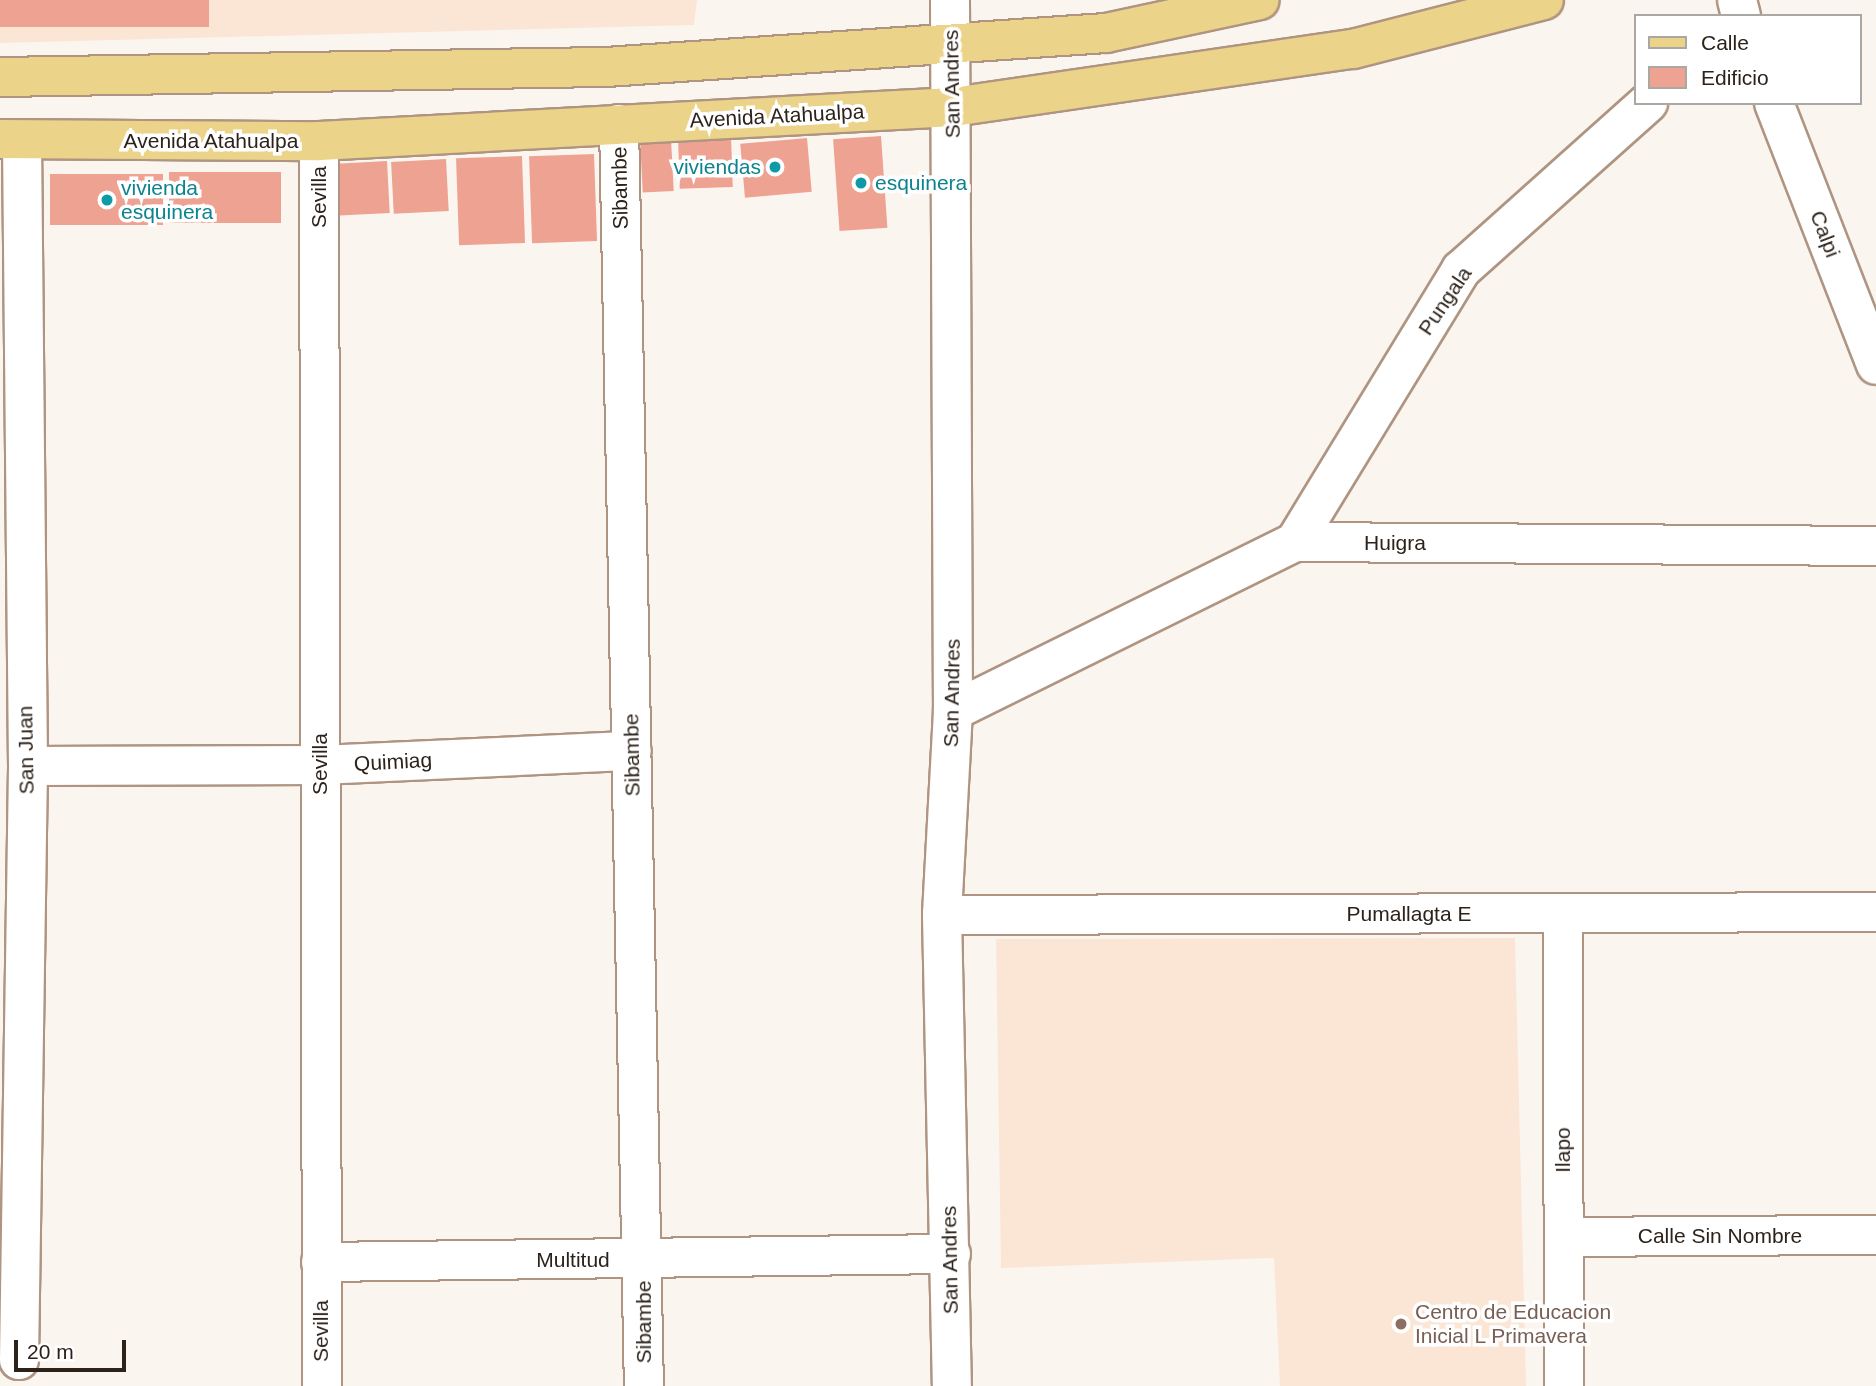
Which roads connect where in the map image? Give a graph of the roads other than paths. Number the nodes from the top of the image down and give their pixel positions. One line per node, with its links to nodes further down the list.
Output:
1 (950, 0): 4 (street, San Andres)
2 (1260, 0): 4 (main road)
3 (1544, 0): 8 (main road, Avenida Atahualpa)
4 (950, 40): 5 (main road); 8 (street, San Andres)
5 (0, 77)
6 (1646, 105): 13 (street, Pungala)
7 (1775, 105): 12 (street, Calpi)
8 (953, 107): 9 (main road, Avenida Atahualpa); 15 (street, San Andres)
9 (619, 124): 11 (main road, Avenida Atahualpa); 17 (street, Sibambe)
10 (11, 139): 11 (main road, Avenida Atahualpa); 16 (street, San Juan)
11 (319, 141): 18 (street, Sevilla)
12 (1876, 365)
13 (1295, 542): 14 (street, Huigra); 15 (street, Huigra)
14 (1876, 546)
15 (953, 712): 21 (street, San Andres)
16 (18, 751): 18 (street, Quimiag); 28 (street, San Juan)
17 (632, 751): 18 (street, Quimiag); 25 (street, Sibambe)
18 (320, 765): 26 (street, Sevilla)
19 (1876, 912): 20 (street, Pumallagta E)
20 (1563, 914): 21 (street, Pumallagta E); 23 (street, Ilapo)
21 (942, 915): 24 (street, San Andres)
22 (1876, 1235): 23 (street, Calle Sin Nombre)
23 (1564, 1237): 32 (street, Ilapo)
24 (951, 1254): 25 (street, Multitud); 31 (street, San Andres)
25 (643, 1260): 26 (street, Multitud); 30 (street, Sibambe)
26 (321, 1262): 29 (street, Sevilla)
27 (0, 1328): 28 (street)
28 (27, 1373)
29 (321, 1386)
30 (644, 1386)
31 (952, 1386)
32 (1564, 1386)

